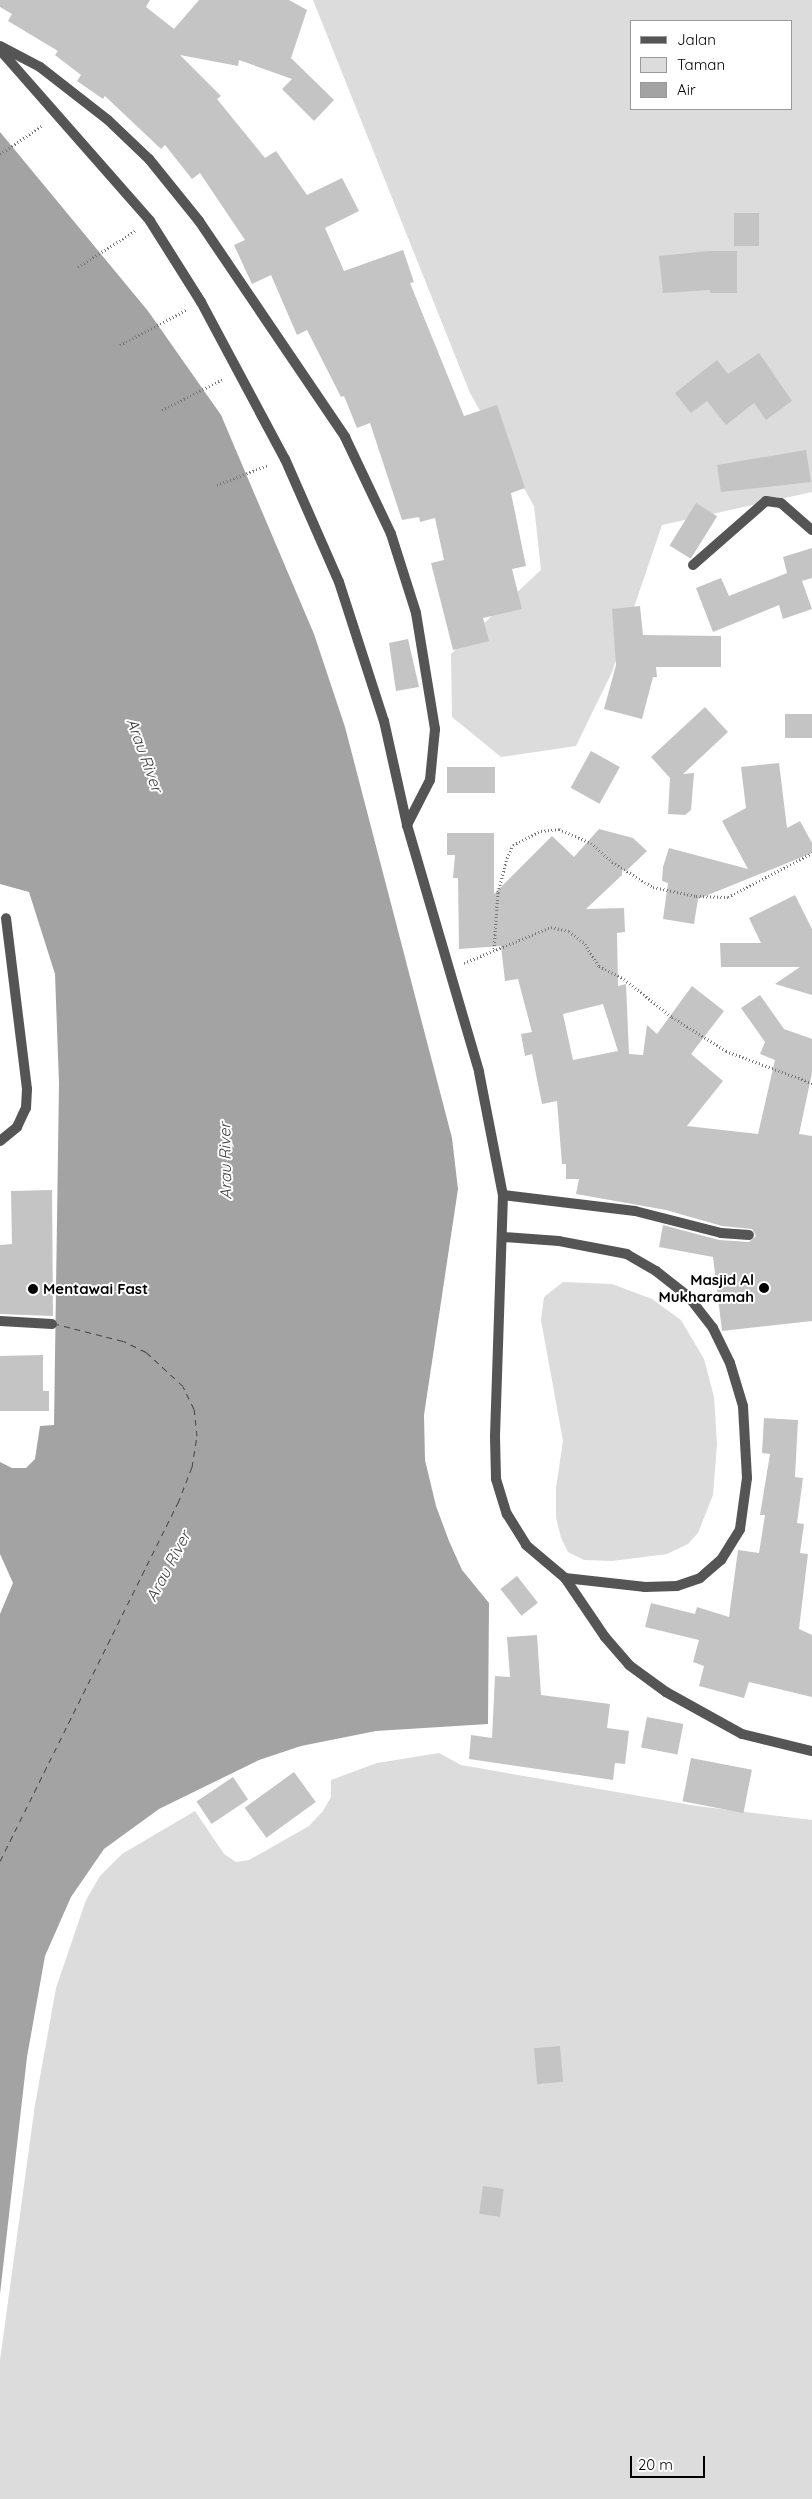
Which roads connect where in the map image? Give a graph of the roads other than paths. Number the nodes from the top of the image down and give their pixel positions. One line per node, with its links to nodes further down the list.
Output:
1 (0, 46): 5 (street)
2 (0, 50): 5 (street)
3 (812, 530): 4 (street)
4 (693, 565)
5 (407, 825): 8 (street)
6 (6, 918): 7 (street)
7 (0, 1141)
8 (503, 1195): 9 (street); 10 (street)
9 (749, 1235)
10 (503, 1237): 13 (street); 13 (street)
11 (0, 1320): 12 (street)
12 (52, 1324)
13 (565, 1578): 14 (street)
14 (812, 1751)

